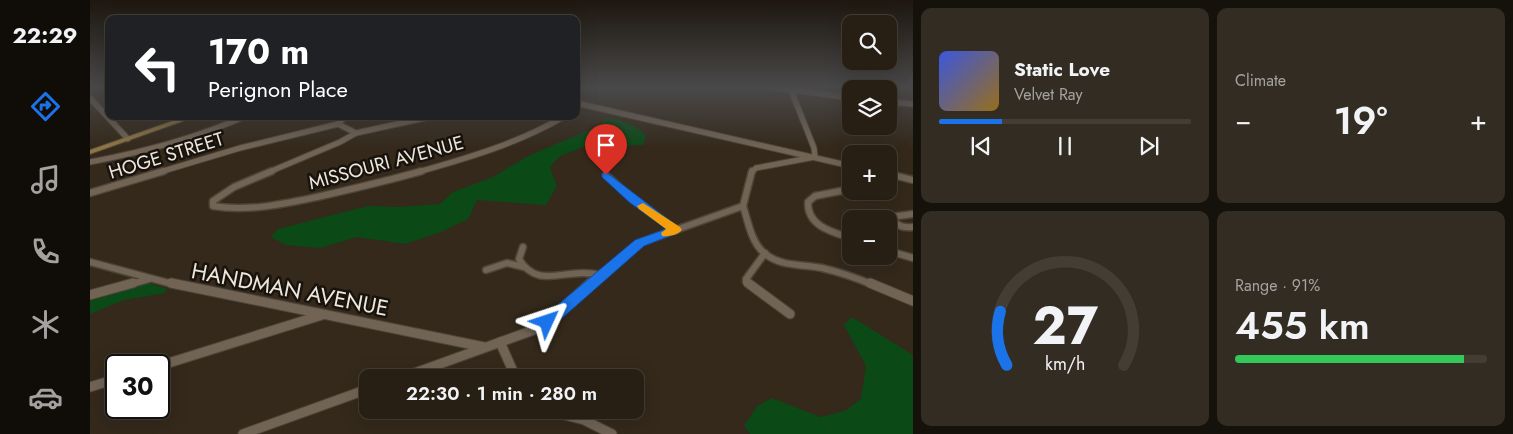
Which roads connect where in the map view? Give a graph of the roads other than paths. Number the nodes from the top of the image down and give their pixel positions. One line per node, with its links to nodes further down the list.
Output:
1 (592, 107): 13 (street)
2 (798, 107): 13 (street)
3 (110, 120): 11 (street)
4 (183, 120): 11 (main road)
5 (237, 120): 14 (street)
6 (342, 120): 9 (street)
7 (416, 120): 10 (street)
8 (558, 120): 10 (street, MISSOURI AVENUE)
9 (338, 124): 10 (street); 19 (street, HOGE STREET)
10 (356, 133)
11 (128, 139): 12 (main road)
12 (90, 152)
13 (815, 157): 15 (street); 21 (street)
14 (90, 162)
15 (842, 164)
16 (606, 175): 24 (street)
17 (897, 176): 18 (street)
18 (913, 180)
19 (91, 191)
20 (842, 191): 25 (street)
21 (743, 206): 24 (street); 27 (street)
22 (913, 214): 23 (street)
23 (913, 227)
24 (676, 230): 33 (street)
25 (842, 235)
26 (523, 247): 31 (street)
27 (765, 253): 36 (street); 38 (street)
28 (897, 253): 29 (street)
29 (913, 258)
30 (90, 262): 34 (street, HANDMAN AVENUE)
31 (524, 268): 32 (street); 33 (street)
32 (486, 270)
33 (602, 275): 39 (street)
34 (150, 278): 35 (street); 37 (street, HANDMAN AVENUE)
35 (90, 295)
36 (913, 301)
37 (324, 314): 40 (street, HANDMAN AVENUE); 41 (street)
38 (790, 314)
39 (500, 342): 40 (street); 43 (street)
40 (485, 347): 42 (street)
41 (170, 363)
42 (425, 369)
43 (512, 369)
44 (105, 382): 45 (street)
45 (90, 387)
46 (359, 392): 48 (street)
47 (580, 419): 49 (street)
48 (243, 434)
49 (612, 434)

